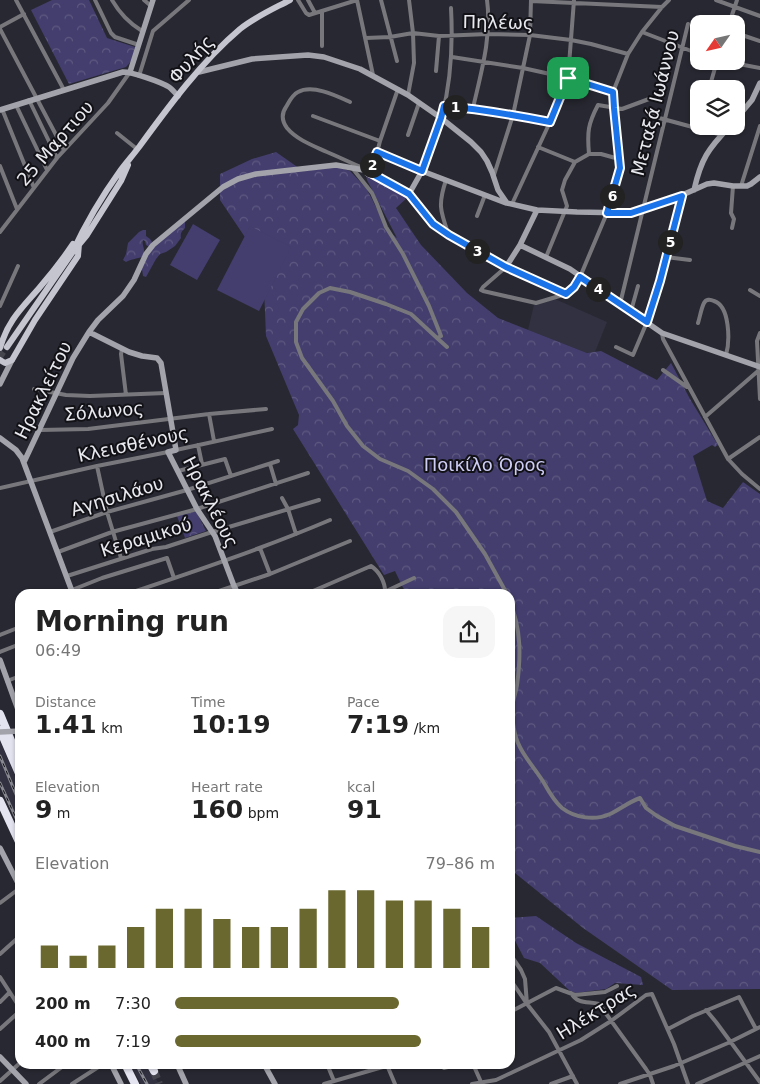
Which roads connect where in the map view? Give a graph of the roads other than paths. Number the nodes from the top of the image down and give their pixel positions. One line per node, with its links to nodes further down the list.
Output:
1 (16, 0): 25 (street)
2 (95, 0): 42 (street)
3 (112, 0): 30 (street)
4 (144, 0): 19 (street)
5 (189, 0): 57 (street)
6 (290, 0): 55 (main road, Φυλής)
7 (298, 0): 24 (street)
8 (308, 0): 24 (street)
9 (357, 0): 23 (street); 39 (street)
10 (381, 0): 37 (street)
11 (409, 0): 32 (street)
12 (487, 0): 33 (street)
13 (531, 0): 18 (street); 35 (street)
14 (661, 0): 20 (street)
15 (669, 0): 20 (street)
16 (716, 0): 21 (street)
17 (737, 0): 21 (street)
18 (574, 1): 20 (street); 40 (street)
19 (152, 3): 30 (street)
20 (662, 7): 31 (street)
21 (735, 7): 26 (street); 27 (street)
22 (451, 8): 34 (street)
23 (322, 11): 24 (street); 43 (street)
24 (315, 13)
25 (24, 14): 29 (street); 61 (street)
26 (732, 15)
27 (760, 16)
28 (688, 24): 44 (street, Μεταξά Ιωάννου)
29 (0, 28): 65 (street)
30 (142, 31): 42 (street)
31 (642, 32): 44 (street); 46 (street)
32 (413, 33): 36 (street, Πηλέως); 37 (street, Πηλέως); 63 (street)
33 (488, 34): 34 (street, Πηλέως); 35 (street, Πηλέως); 49 (street)
34 (453, 35): 36 (street, Πηλέως); 47 (street)
35 (530, 35): 40 (street, Πηλέως); 51 (street)
36 (439, 36): 53 (street)
37 (390, 37): 39 (street, Πηλέως); 48 (street)
38 (745, 37): 41 (street)
39 (366, 38): 56 (street)
40 (571, 40): 46 (street, Πηλέως); 58 (street)
41 (760, 41)
42 (138, 45): 54 (street)
43 (322, 46)
44 (683, 48): 45 (street); 80 (street, Μεταξά Ιωάννου)
45 (690, 51)
46 (628, 54): 62 (street)
47 (452, 57): 49 (street); 71 (street)
48 (397, 61)
49 (484, 61): 51 (street); 72 (street)
50 (745, 65): 52 (street)
51 (523, 68): 58 (street); 76 (street)
52 (760, 68)
53 (436, 71)
54 (130, 72): 57 (street); 61 (street); 90 (street, 25 Μαρτιου)
55 (198, 72): 56 (street); 64 (main road, Φυλής)
56 (373, 75): 60 (street)
57 (139, 76): 64 (street)
58 (568, 78): 62 (street); 81 (street)
59 (760, 83): 74 (street)
60 (398, 89): 63 (street); 87 (street)
61 (64, 90): 65 (street)
62 (613, 92): 73 (street)
63 (408, 95): 69 (street)
64 (178, 96): 89 (main road, Φυλής)
65 (36, 98): 67 (street); 90 (street)
66 (649, 99): 73 (street)
67 (29, 100): 70 (street); 94 (street)
68 (350, 102): 101 (street)
69 (419, 103): 79 (street); 85 (street)
70 (16, 104): 75 (street); 99 (street)
71 (444, 106): 72 (street); 79 (street)
72 (474, 108): 76 (street)
73 (614, 108): 92 (street); 95 (street)
74 (745, 108)
75 (1, 110): 107 (street)
76 (513, 114): 81 (street); 102 (street)
77 (313, 116): 87 (street)
78 (652, 116): 80 (street)
79 (441, 118): 100 (street); 102 (street)
80 (665, 119): 82 (street); 114 (street, Μεταξά Ιωάννου)
81 (550, 122): 88 (street)
82 (690, 126)
83 (760, 126): 106 (street)
84 (117, 133): 89 (street)
85 (408, 135)
86 (721, 135): 108 (street)
87 (380, 140): 91 (street)
88 (538, 147): 96 (street); 112 (street)
89 (138, 149): 93 (main road, Φυλής)
90 (64, 150): 94 (street, 25 Μαρτιου)
91 (377, 152): 100 (street); 101 (street)
92 (589, 154): 95 (street); 96 (street)
93 (132, 156): 121 (main road, Φυλής); 123 (main road, Φυλής)
94 (57, 158): 99 (street, 25 Μαρτιου)
95 (619, 159): 117 (street)
96 (575, 162): 116 (street)
97 (0, 166): 113 (street)
98 (352, 168): 101 (street, Ηρακλείτου); 141 (street, Ηρακλείτου); 144 (street)
99 (48, 170): 107 (street, 25 Μαρτιου)
100 (422, 171): 104 (street); 109 (street)
101 (369, 172): 109 (street, Ηρακλείτου)
102 (494, 175): 112 (street)
103 (760, 177): 106 (street)
104 (446, 179): 110 (street); 122 (street)
105 (733, 186): 106 (street); 108 (street); 119 (street)
106 (741, 186)
107 (34, 188): 113 (street, 25 Μαρτιου)
108 (694, 190): 111 (street)
109 (409, 194): 122 (street)
110 (485, 195): 112 (street); 118 (street)
111 (682, 196): 114 (street); 127 (street)
112 (510, 204): 115 (street)
113 (17, 209): 120 (street, 25 Μαρτιου)
114 (643, 209): 117 (street); 136 (street, Μεταξά Ιωάννου)
115 (537, 210): 116 (street); 124 (street)
116 (564, 212): 117 (street); 126 (street)
117 (607, 213): 131 (street)
118 (476, 216)
119 (732, 228)
120 (0, 232)
121 (82, 233): 125 (main road, Φυλής); 149 (main road)
122 (449, 235): 130 (street)
123 (79, 244): 125 (main road, Φυλής); 153 (main road)
124 (520, 245): 126 (street); 130 (street)
125 (72, 253): 147 (main road, Φυλής)
126 (546, 257): 131 (street)
127 (666, 257): 128 (street); 139 (street)
128 (690, 260)
129 (18, 266): 137 (street)
130 (506, 267): 134 (street); 134 (street)
131 (580, 277): 134 (street); 136 (street)
132 (638, 286): 138 (street)
133 (750, 290): 135 (street)
134 (566, 294)
135 (760, 296)
136 (620, 304): 138 (street)
137 (0, 306)
138 (631, 311): 139 (street)
139 (647, 322): 142 (street); 146 (street)
140 (698, 323): 151 (street)
141 (89, 332): 150 (street); 159 (street, Ηρακλείτου)
142 (662, 333): 151 (street); 157 (street)
143 (760, 333): 145 (street)
144 (437, 338): 148 (street); 217 (street)
145 (758, 340): 154 (street)
146 (616, 346)
147 (8, 347)
148 (447, 347)
149 (0, 348)
150 (122, 349): 160 (street, Ηρακλέους); 161 (street)
151 (726, 355): 154 (street)
152 (0, 360): 153 (main road)
153 (12, 360): 156 (street)
154 (758, 368): 162 (street); 165 (street)
155 (663, 370): 157 (street)
156 (0, 384)
157 (689, 388): 165 (street)
158 (34, 389): 159 (street)
159 (57, 393): 161 (street); 168 (street, Ηρακλείτου)
160 (166, 393): 161 (street); 166 (street, Ηρακλέους)
161 (126, 395)
162 (760, 399)
163 (266, 409): 164 (street, Σόλωνος)
164 (209, 414): 166 (street, Σόλωνος); 171 (street)
165 (705, 417): 175 (street)
166 (170, 418): 168 (street, Σόλωνος); 173 (street, Ηρακλέους)
167 (272, 429): 171 (street, Κλεισθένους)
168 (40, 430): 177 (street, Ηρακλείτου)
169 (1, 437): 177 (street)
170 (760, 437): 175 (street)
171 (214, 441): 172 (street, Κλεισθένους)
172 (198, 445): 173 (street, Κλεισθένους); 178 (street)
173 (176, 450): 174 (street, Κλεισθένους)
174 (168, 452): 180 (street, Κλεισθένους); 181 (street, Ηρακλέους)
175 (728, 459): 187 (street)
176 (278, 461): 179 (street, Αγησιλάου)
177 (24, 462): 184 (street)
178 (202, 464): 181 (street); 183 (street)
179 (270, 464): 183 (street, Αγησιλάου); 185 (street)
180 (97, 466): 184 (street, Κλεισθένους); 193 (street)
181 (178, 472): 188 (street, Ηρακλέους)
182 (308, 474): 185 (street)
183 (231, 476): 188 (street, Αγησιλάου)
184 (31, 482): 186 (street, Κλεισθένους); 195 (street)
185 (276, 484): 191 (street)
186 (0, 488)
187 (760, 488)
188 (187, 490): 191 (street, Ηρακλέους); 193 (street, Αγησιλάου)
189 (282, 498): 192 (street)
190 (319, 500): 192 (street, Κεραμικού)
191 (197, 509): 196 (street); 197 (street, Ηρακλέους)
192 (288, 509): 197 (street, Κεραμικού); 198 (street)
193 (107, 512): 195 (street, Αγησιλάου); 196 (street)
194 (330, 520): 198 (street)
195 (50, 532): 201 (street)
196 (112, 532): 201 (street); 202 (street)
197 (212, 532): 202 (street, Κεραμικού); 203 (street, Ηρακλέους)
198 (296, 534): 200 (street)
199 (350, 541): 204 (street)
200 (260, 548): 203 (street); 204 (street)
201 (58, 552): 205 (street)
202 (121, 558): 205 (street, Κεραμικού)
203 (224, 561): 206 (street); 208 (street, Ηρακλέους)
204 (270, 574): 208 (street)
205 (67, 576): 209 (street)
206 (174, 578): 210 (street); 211 (street)
207 (414, 578): 216 (street)
208 (234, 586): 212 (street); 213 (street, Ηρακλέους)
209 (72, 589)
210 (79, 589)
211 (142, 589)
212 (225, 589)
213 (236, 589)
214 (318, 589): 215 (street)
215 (385, 589)
216 (389, 589)
217 (504, 589)
218 (515, 615): 226 (street)
219 (15, 629): 220 (street)
220 (0, 635)
221 (15, 646): 222 (street)
222 (0, 652)
223 (0, 660): 225 (street)
224 (15, 678): 225 (street)
225 (7, 681): 227 (street)
226 (515, 693)
227 (15, 702)
228 (0, 714): 232 (highway)
229 (0, 731): 230 (street, bridge); 233 (highway)
230 (15, 731)
231 (515, 735): 239 (street)
232 (15, 750)
233 (15, 765)
234 (0, 801): 236 (highway)
235 (0, 807): 237 (highway)
236 (15, 833)
237 (15, 834)
238 (0, 848): 240 (street)
239 (760, 852)
240 (15, 877)
241 (15, 891): 242 (street)
242 (0, 903)
243 (15, 940): 244 (street)
244 (0, 954)
245 (515, 961): 253 (street)
246 (0, 977): 249 (street)
247 (617, 986): 250 (street)
248 (515, 987): 253 (street)
249 (9, 993): 251 (street); 252 (street)
250 (571, 993): 253 (street); 257 (street)
251 (0, 1002)
252 (15, 1002)
253 (527, 1004): 254 (street); 262 (street)
254 (515, 1010)
255 (706, 1010): 258 (street); 259 (street); 261 (street)
256 (15, 1014): 260 (street)
257 (611, 1021): 259 (street, Ηλέκτρας); 262 (street, Ηλέκτρας); 279 (street)
258 (758, 1028): 261 (street)
259 (668, 1029): 266 (street)
260 (0, 1030)
261 (730, 1042): 265 (street); 266 (street)
262 (559, 1050): 280 (street); 284 (street, Ηλέκτρας)
263 (760, 1056): 265 (street)
264 (0, 1057): 268 (street)
265 (744, 1062): 285 (street); 301 (street)
266 (681, 1063): 279 (street); 300 (street)
267 (15, 1067): 268 (street)
268 (12, 1069): 281 (street); 286 (street)
269 (59, 1069): 287 (street)
270 (95, 1069): 288 (street)
271 (114, 1069): 289 (street)
272 (128, 1069): 290 (highway)
273 (179, 1069): 291 (street)
274 (267, 1069): 292 (street)
275 (329, 1069): 282 (street)
276 (371, 1069): 282 (street)
277 (389, 1069): 294 (street)
278 (475, 1069): 283 (street)
279 (650, 1075): 298 (street); 299 (street)
280 (573, 1076): 296 (street); 297 (street)
281 (0, 1080)
282 (334, 1081): 293 (street)
283 (481, 1082): 284 (street, Ηλέκτρας); 295 (street, Ηλέκτρας)
284 (496, 1082)
285 (760, 1082)
286 (26, 1084)
287 (39, 1084)
288 (72, 1084)
289 (121, 1084)
290 (135, 1084)
291 (186, 1084)
292 (275, 1084)
293 (324, 1084)
294 (395, 1084)
295 (472, 1084)
296 (550, 1084)
297 (578, 1084)
298 (620, 1084)
299 (653, 1084)
300 (688, 1084)
301 (697, 1084)

